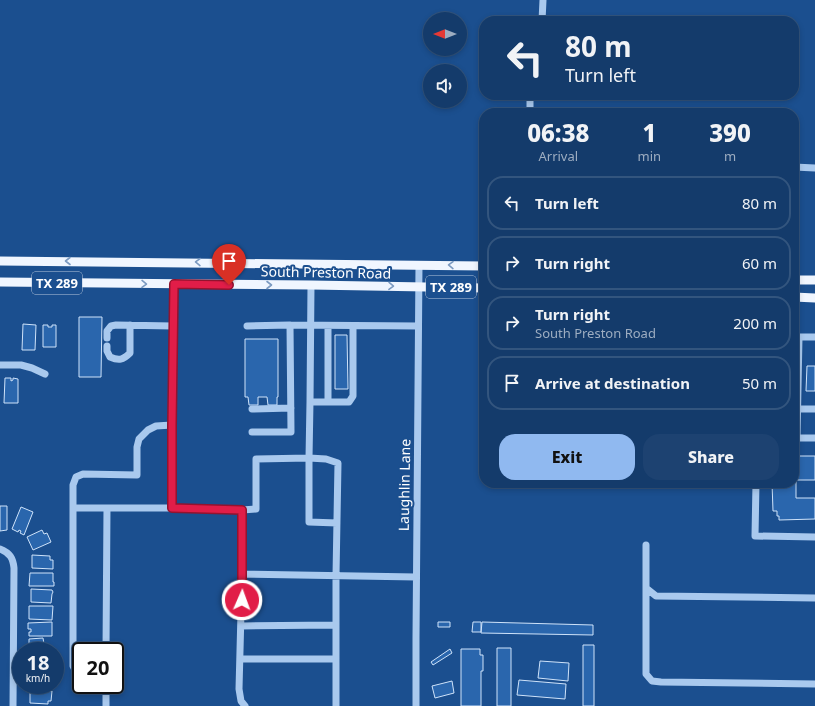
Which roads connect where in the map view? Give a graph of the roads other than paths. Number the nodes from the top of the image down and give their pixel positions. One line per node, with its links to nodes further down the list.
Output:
1 (543, 0): 2 (street)
2 (542, 16)
3 (799, 167): 4 (street)
4 (815, 168)
5 (0, 261): 6 (main road, South Preston Road / TX 289, one-way to 5)
6 (419, 264): 7 (main road, South Preston Road / TX 289, one-way to 6); 13 (street, Laughlin Lane)
7 (479, 266)
8 (799, 280): 9 (main road)
9 (815, 280)
10 (0, 282): 11 (main road, South Preston Road / TX 289, one-way to 11)
11 (174, 284): 12 (main road, South Preston Road / TX 289, one-way to 12); 18 (street)
12 (311, 285): 13 (main road, South Preston Road / TX 289, one-way to 13); 21 (street)
13 (419, 286): 14 (main road, South Preston Road / TX 289); 24 (street, Laughlin Lane)
14 (479, 288)
15 (799, 297): 16 (main road)
16 (815, 298)
17 (130, 325): 18 (street); 27 (street); 28 (street)
18 (173, 326): 37 (street)
19 (247, 326): 20 (street)
20 (290, 326): 21 (street); 33 (street)
21 (311, 326): 22 (street); 31 (street)
22 (328, 326): 23 (street); 32 (street)
23 (353, 326): 24 (street); 32 (street)
24 (418, 326): 53 (street, Laughlin Lane)
25 (799, 336): 26 (street)
26 (815, 337)
27 (107, 338)
28 (107, 346)
29 (0, 364): 30 (street)
30 (45, 374)
31 (310, 402): 32 (street); 41 (street)
32 (328, 402)
33 (291, 408): 34 (street); 38 (street)
34 (252, 409)
35 (799, 409): 36 (street)
36 (815, 409)
37 (172, 425): 43 (street); 45 (street)
38 (252, 432)
39 (799, 438): 40 (street)
40 (815, 438)
41 (309, 458): 46 (street); 47 (street); 47 (street)
42 (756, 488): 48 (street)
43 (74, 508): 44 (street); 58 (street)
44 (107, 508): 45 (street); 59 (street)
45 (172, 508): 46 (street)
46 (242, 510): 51 (street)
47 (337, 522): 52 (street)
48 (815, 537)
49 (646, 545): 54 (street)
50 (0, 549): 64 (street)
51 (242, 574): 52 (street); 56 (street)
52 (336, 576): 53 (street); 57 (street)
53 (416, 577): 68 (street, Laughlin Lane)
54 (646, 588): 55 (street); 62 (street)
55 (815, 598)
56 (241, 626): 57 (street); 60 (street)
57 (336, 626): 61 (street)
58 (73, 642)
59 (106, 642)
60 (240, 659): 61 (street); 66 (street)
61 (336, 659): 67 (street)
62 (815, 684)
63 (106, 694): 65 (street)
64 (13, 706)
65 (106, 706)
66 (245, 706)
67 (336, 706)
68 (416, 706)

